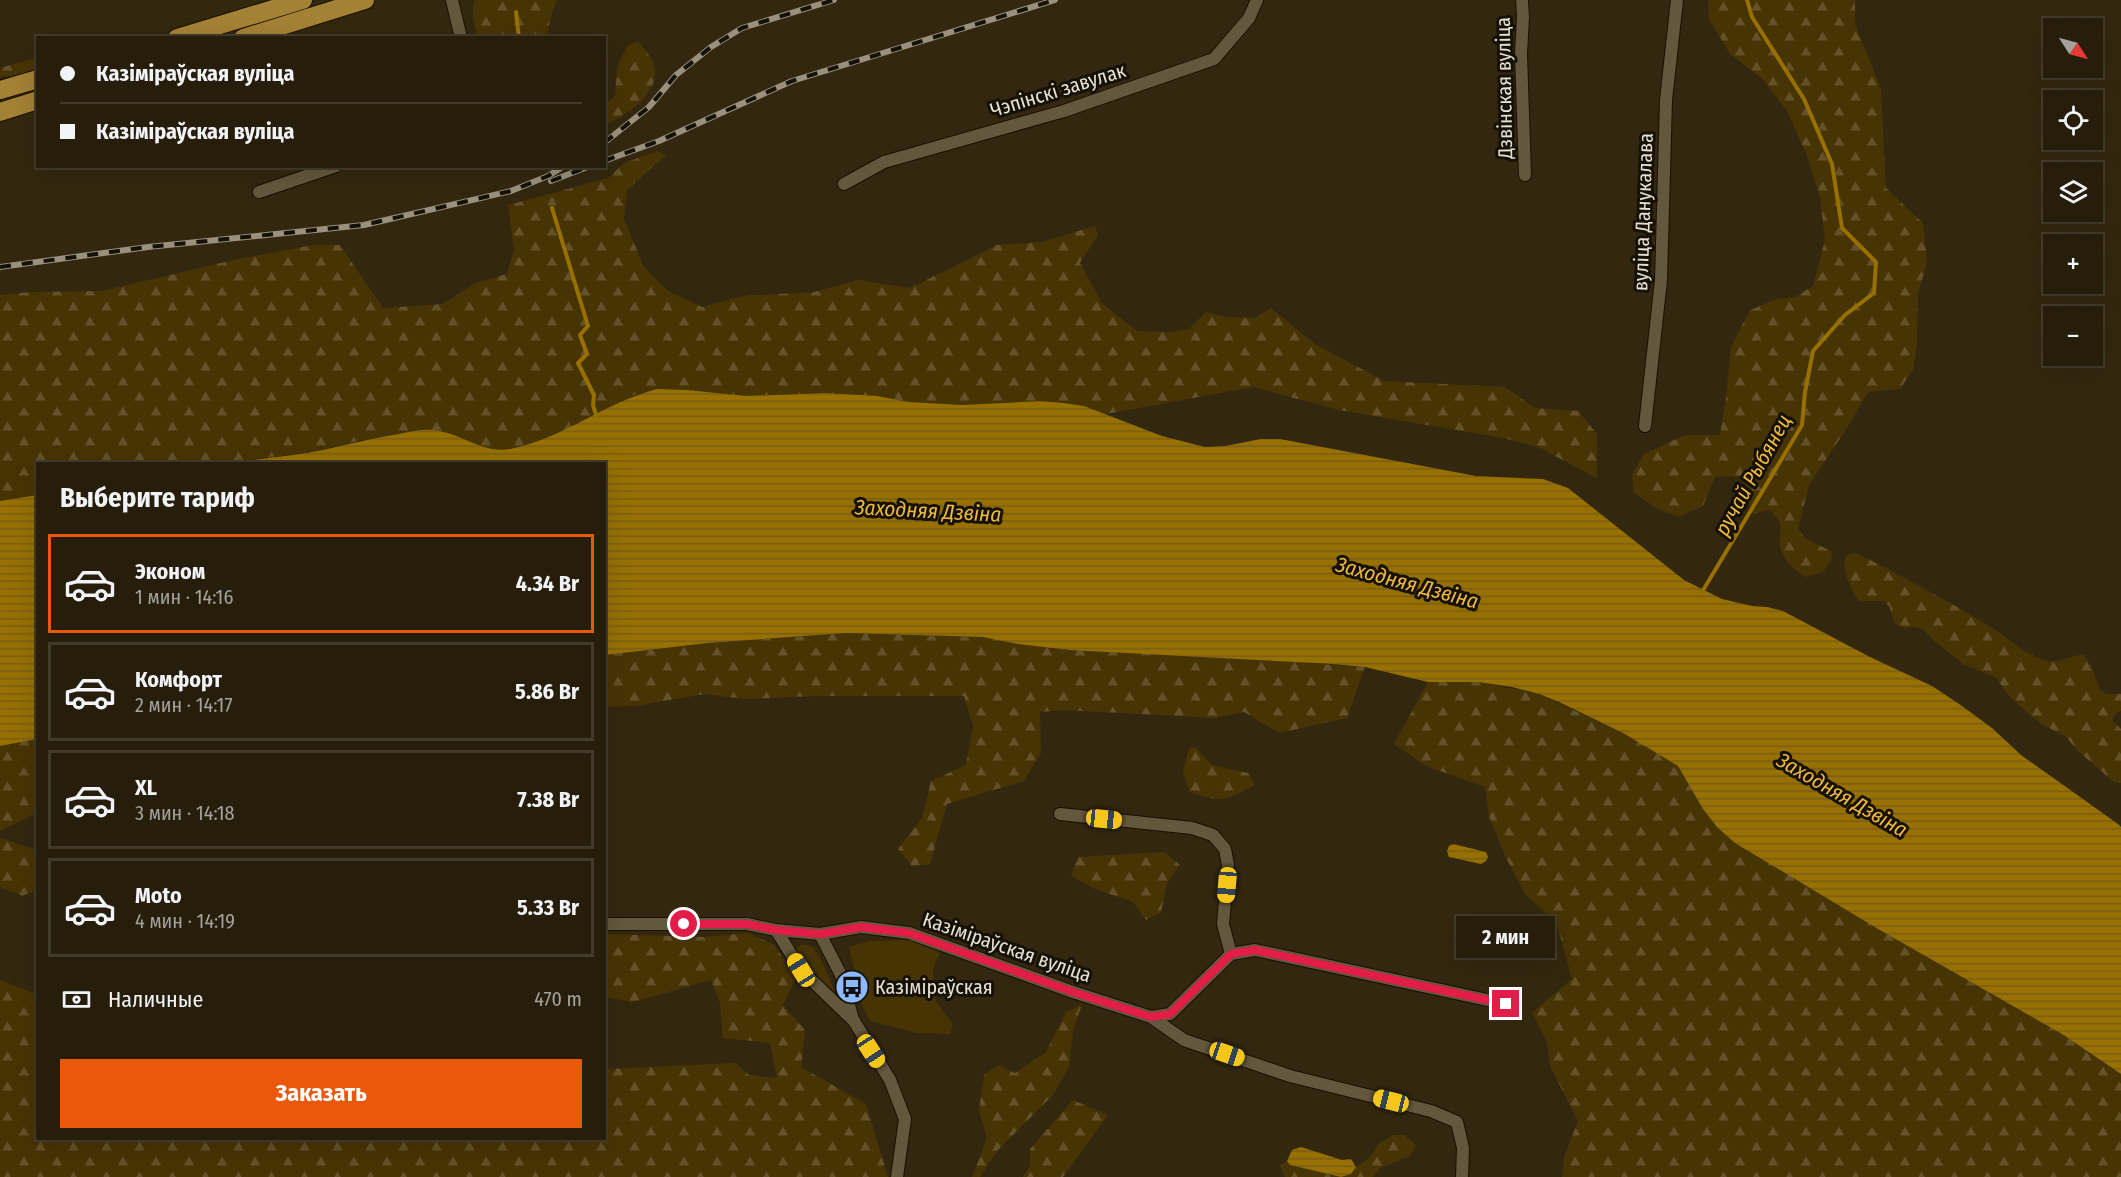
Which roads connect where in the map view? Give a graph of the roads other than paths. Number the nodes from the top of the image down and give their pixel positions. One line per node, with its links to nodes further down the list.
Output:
1 (303, 0): 7 (main road)
2 (365, 0): 8 (main road)
3 (452, 0): 9 (street)
4 (1257, 0): 16 (street, Чэпінскі завулак)
5 (1522, 0): 15 (street, Дзвінская вуліца)
6 (1677, 0): 18 (street, вуліца Данукалава)
7 (195, 35)
8 (249, 36)
9 (461, 36)
10 (36, 80): 11 (main road)
11 (0, 90)
12 (36, 101): 13 (main road)
13 (0, 112)
14 (330, 168): 17 (street)
15 (1525, 175)
16 (844, 184)
17 (259, 192)
18 (1645, 426)
19 (1060, 814): 23 (street)
20 (606, 924): 21 (street, Казіміраўская вуліца)
21 (776, 930): 22 (street, Казіміраўская вуліца); 26 (street)
22 (820, 934): 25 (street, Казіміраўская вуліца); 26 (street)
23 (1231, 954): 24 (street); 25 (street)
24 (1506, 1004)
25 (1151, 1017): 28 (street, Казіміраўская вуліца)
26 (854, 1021): 27 (street)
27 (897, 1177)
28 (1462, 1177)

